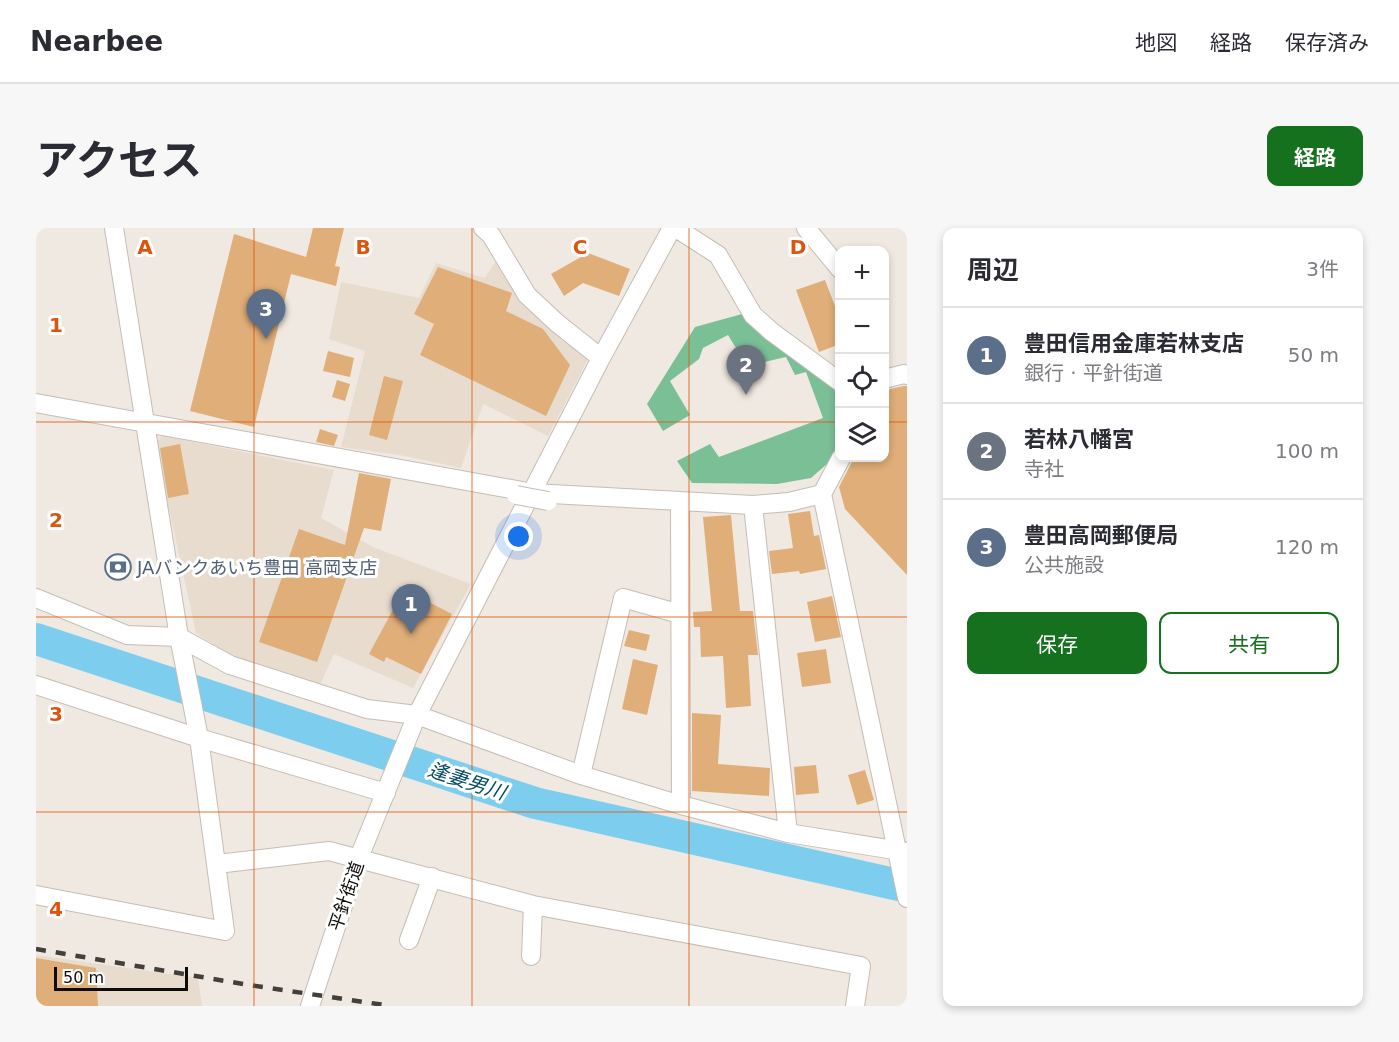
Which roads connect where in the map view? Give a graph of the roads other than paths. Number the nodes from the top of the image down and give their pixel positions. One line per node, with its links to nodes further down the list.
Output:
1 (114, 228): 11 (street)
2 (674, 228): 6 (street, 平針街道); 8 (street)
3 (806, 228): 5 (street)
4 (492, 230): 6 (street)
5 (835, 263)
6 (601, 358): 14 (street, 平針街道)
7 (907, 375): 9 (street)
8 (835, 378)
9 (889, 379)
10 (36, 403): 11 (street)
11 (145, 423): 14 (street); 19 (street)
12 (839, 462): 13 (street)
13 (822, 494): 16 (street); 27 (street)
14 (532, 496): 15 (street); 21 (street, 平針街道)
15 (680, 502): 16 (street); 18 (street)
16 (753, 505): 26 (street)
17 (36, 598): 19 (street)
18 (680, 614): 23 (street); 25 (street)
19 (181, 641): 21 (street); 22 (street)
20 (36, 685): 22 (street)
21 (415, 721): 23 (street); 24 (street, 平針街道)
22 (198, 734): 24 (street); 29 (street)
23 (581, 775): 25 (street)
24 (386, 790): 28 (street, 平針街道)
25 (681, 805): 26 (street)
26 (788, 833): 27 (street)
27 (902, 852): 32 (street)
28 (358, 860): 29 (street); 30 (street); 36 (street, 平針街道)
29 (216, 864): 31 (street)
30 (432, 878): 33 (street); 34 (street)
31 (36, 895)
32 (907, 898)
33 (533, 905): 35 (street); 37 (street)
34 (409, 940)
35 (531, 956)
36 (310, 1006)
37 (855, 1006)

